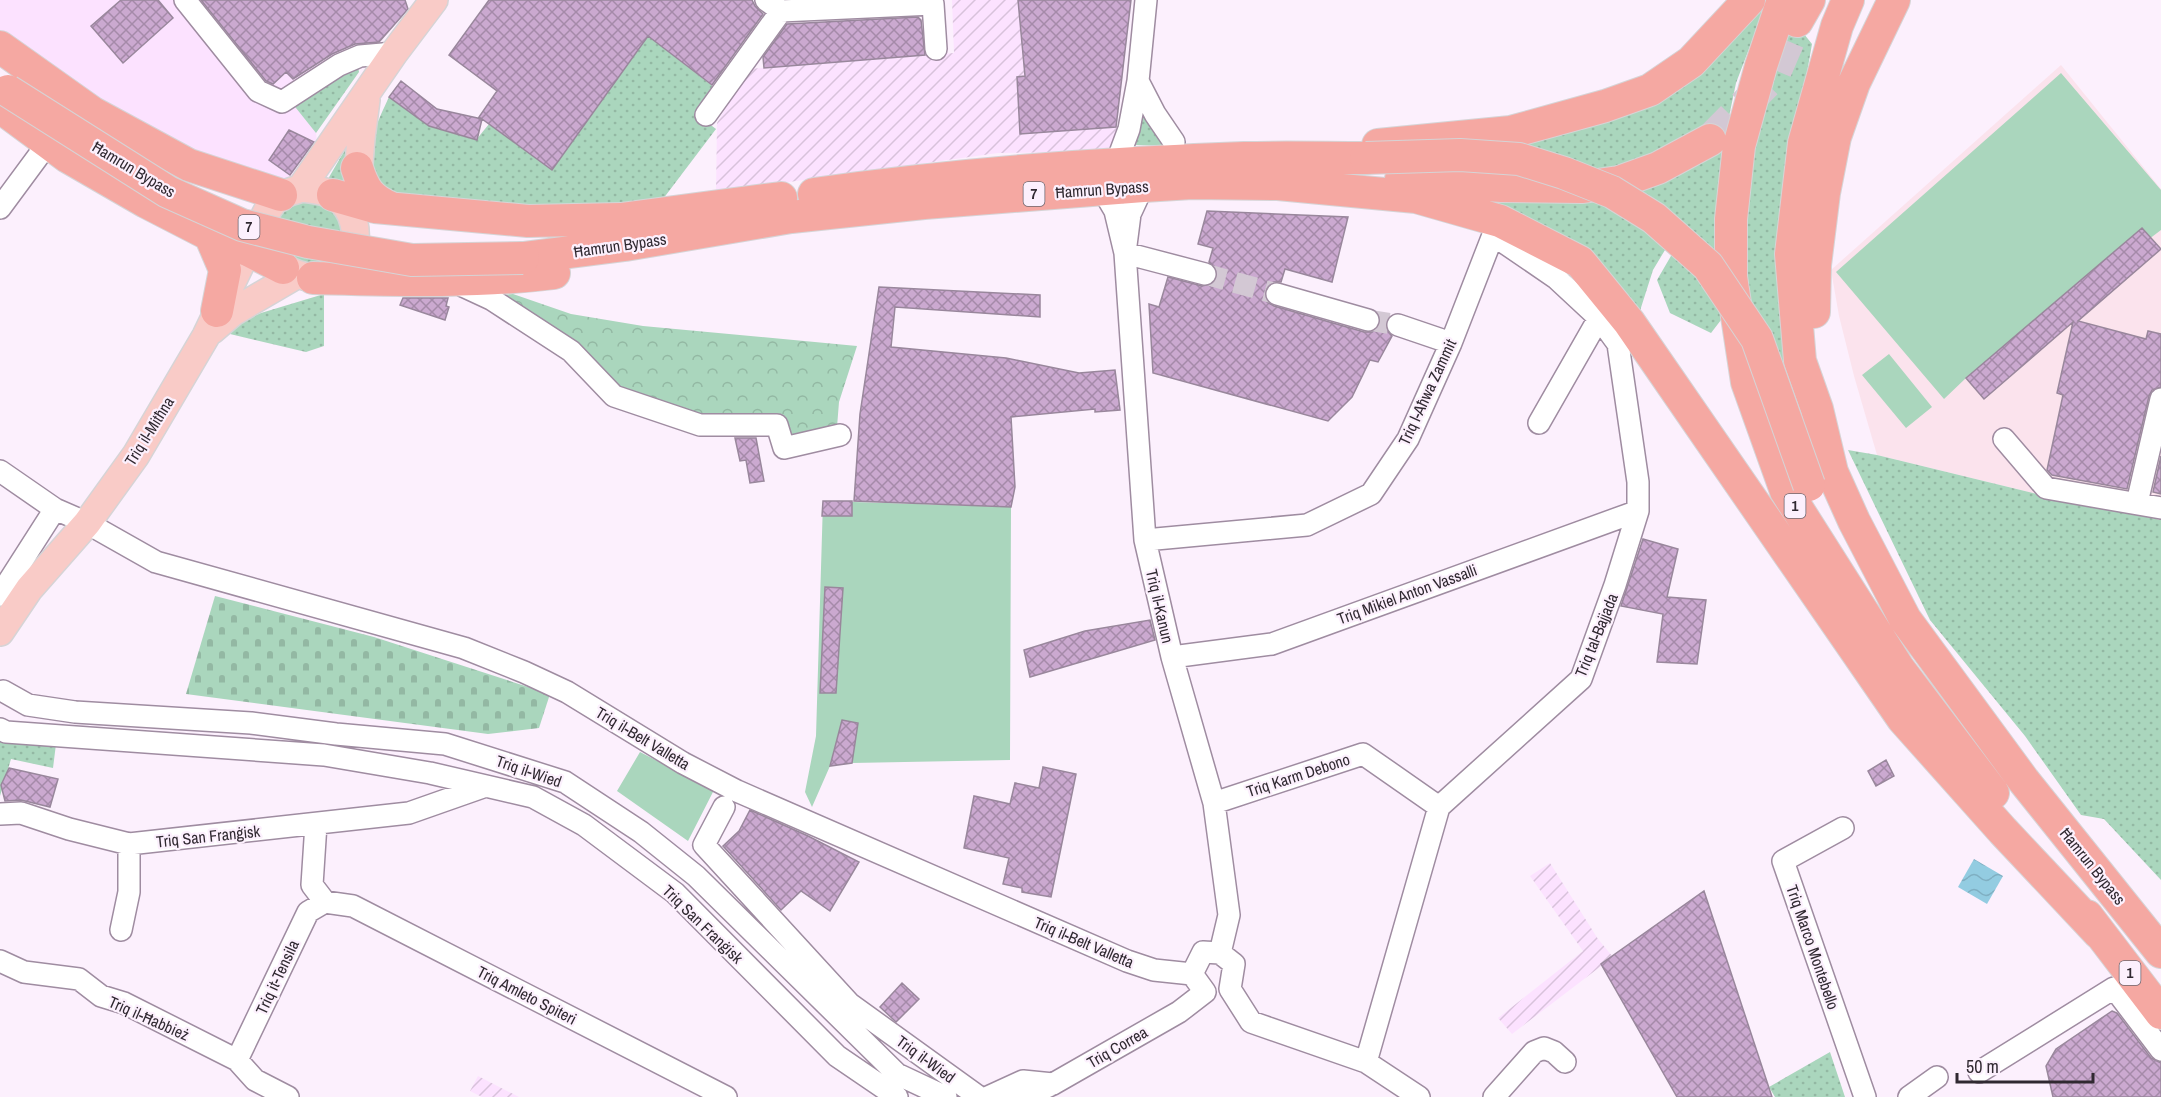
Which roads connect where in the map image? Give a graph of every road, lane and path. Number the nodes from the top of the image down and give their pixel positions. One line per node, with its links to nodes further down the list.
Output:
1 (184, 0): 11 (street)
2 (434, 0): 11 (main road, Triq il-Mitħna)
3 (1146, 0): 12 (street)
4 (1749, 0): 19 (highway)
5 (1848, 0): 44 (highway, 1)
6 (1894, 0): 44 (highway)
7 (774, 6): 10 (street); 15 (street)
8 (1796, 7): 74 (highway, 1)
9 (0, 47): 26 (highway)
10 (936, 49)
11 (394, 54): 14 (main road, Triq il-Mitħna)
12 (1138, 81): 17 (street); 21 (street)
13 (5, 86): 18 (highway); 27 (highway, Ħamrun Bypass / 7)
14 (367, 95): 20 (main road, Triq il-Mitħna); 26 (main road, Triq il-Mitħna)
15 (706, 115)
16 (1710, 140): 23 (highway)
17 (1174, 142)
18 (48, 143): 28 (street); 30 (highway)
19 (1245, 158): 21 (highway, Ħamrun Bypass / 7); 62 (highway, bridge)
20 (357, 168): 25 (main road, Triq il-Mitħna); 29 (highway)
21 (1109, 177): 24 (highway, Ħamrun Bypass / 7); 27 (highway, Ħamrun Bypass / 7); 33 (street, Triq il-Kanun)
22 (1192, 183): 23 (highway, Ħamrun Bypass / 7); 24 (highway, Ħamrun Bypass / 7); 31 (highway)
23 (1278, 184): 74 (highway)
24 (1143, 186): 33 (street, Triq il-Kanun)
25 (345, 199): 26 (main road); 29 (highway); 34 (main road, Triq il-Mitħna)
26 (282, 200): 32 (main road, Triq il-Mitħna); 34 (main road)
27 (791, 207): 29 (highway); 36 (highway)
28 (0, 208)
29 (394, 209)
30 (210, 235): 32 (highway); 40 (highway)
31 (1493, 235): 38 (street, Triq tal-Bajjada); 42 (street, Triq l-Aħwa Zammit)
32 (248, 250): 34 (highway); 40 (main road, Triq il-Mitħna)
33 (1125, 253): 35 (street); 54 (street, Triq il-Kanun)
34 (298, 274): 36 (highway); 40 (main road, Triq il-Mitħna)
35 (1205, 274)
36 (464, 279): 46 (street)
37 (1277, 294): 39 (street)
38 (1599, 318): 45 (street); 52 (street, Triq tal-Bajjada)
39 (1368, 320)
40 (211, 324): 53 (main road, Triq il-Mitħna)
41 (1398, 325): 42 (street)
42 (1451, 343): 54 (street, Triq l-Aħwa Zammit)
43 (2161, 399): 49 (street)
44 (1817, 409): 62 (highway, 1)
45 (1539, 423)
46 (840, 435)
47 (2004, 439): 49 (street)
48 (0, 471): 51 (street, Triq il-Belt Valletta)
49 (2137, 503): 50 (street)
50 (2161, 508)
51 (56, 509): 53 (street, Triq il-Belt Valletta); 55 (street)
52 (1638, 511): 57 (street, Triq Mikiel Anton Vassalli); 66 (street, Triq tal-Bajjada)
53 (87, 523): 56 (main road, Triq il-Mitħna); 78 (street, Triq il-Belt Valletta)
54 (1145, 540): 57 (street, Triq il-Kanun)
55 (0, 595)
56 (0, 632)
57 (1172, 657): 64 (street, Triq il-Kanun)
58 (3, 691): 60 (street, Triq il-Wied)
59 (0, 729): 61 (street, Triq il-Wied)
60 (444, 744): 61 (street); 92 (street, Triq il-Wied)
61 (423, 772): 63 (street, Triq il-Wied); 67 (street)
62 (2024, 781): 75 (highway, Ħamrun Bypass / 1)
63 (483, 787): 67 (street, Triq San Franġisk); 91 (street, Triq San Franġisk)
64 (1214, 803): 66 (street, Triq Karm Debono); 76 (street, Triq il-Kanun)
65 (724, 807): 93 (street, Triq il-Wied)
66 (1439, 807): 84 (street)
67 (418, 810): 69 (street, Triq San Franġisk)
68 (0, 814): 71 (street, Triq San Franġisk)
69 (316, 824): 71 (street, Triq San Franġisk); 72 (street)
70 (1843, 828): 98 (street, Triq Marco Montebello)
71 (129, 844): 73 (street)
72 (325, 902): 83 (street, Triq it-Tensila); 90 (street, Triq Amleto Spiteri)
73 (121, 930)
74 (2099, 933): 81 (highway, 1)
75 (2161, 952)
76 (1220, 953): 78 (street); 79 (street)
77 (0, 961): 83 (street, Triq il-Ħabbież)
78 (1192, 974): 80 (street)
79 (1230, 989): 80 (street); 84 (street)
80 (1205, 992): 88 (street, Triq Correa)
81 (2161, 1013)
82 (2161, 1050): 86 (street)
83 (237, 1060): 89 (street, Triq il-Ħabbież)
84 (1366, 1062): 96 (street)
85 (1565, 1062): 97 (street)
86 (1979, 1071)
87 (1937, 1077): 99 (street)
88 (1053, 1084): 94 (street); 95 (street, Triq Correa)
89 (288, 1097)
90 (726, 1097)
91 (897, 1097)
92 (946, 1097)
93 (979, 1097)
94 (988, 1097)
95 (1025, 1097)
96 (1419, 1097)
97 (1494, 1097)
98 (1865, 1097)
99 (1909, 1097)

